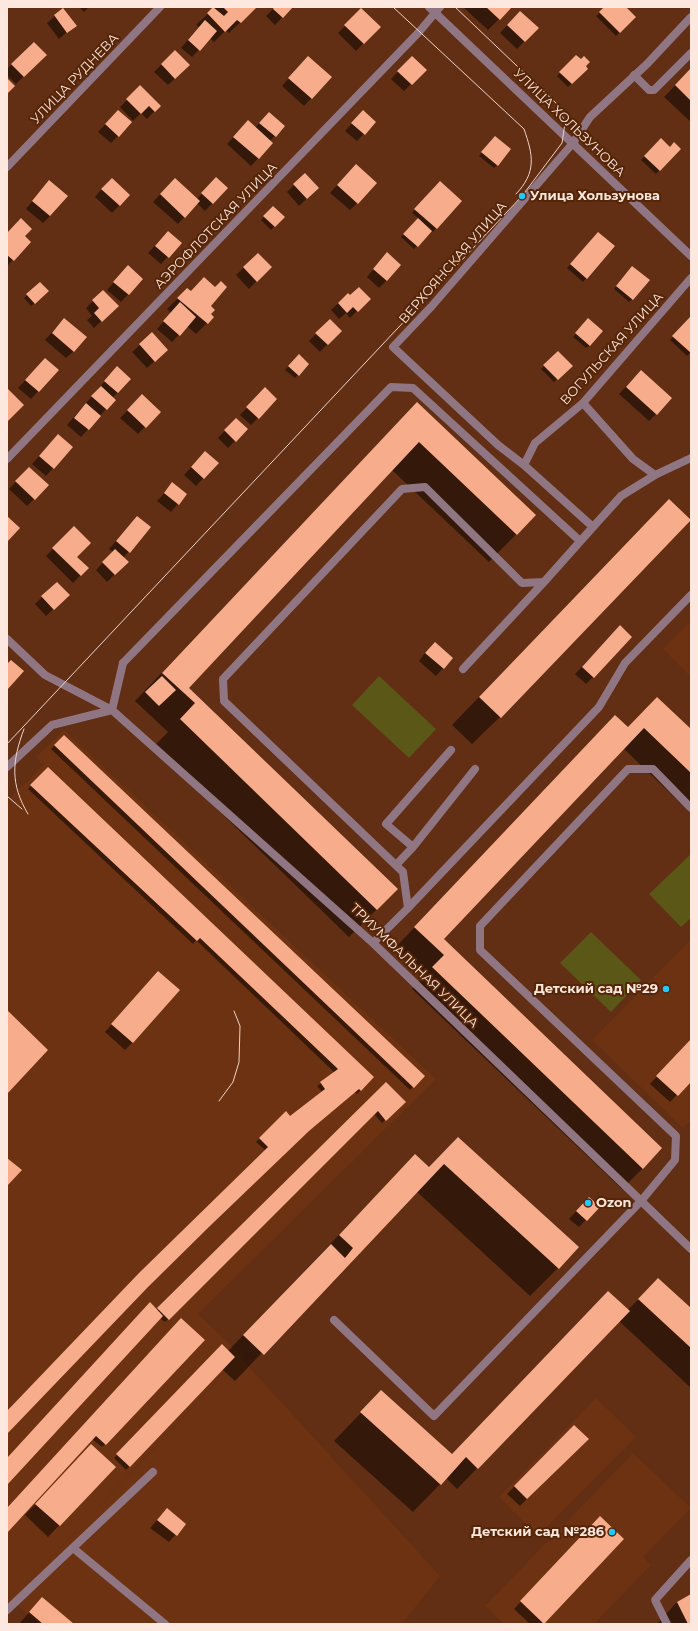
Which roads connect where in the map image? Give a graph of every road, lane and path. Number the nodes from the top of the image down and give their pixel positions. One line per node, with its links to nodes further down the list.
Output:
1 (160, 7): 7 (street, УЛИЦА РУДНЕВА)
2 (435, 9): 6 (street, УЛИЦА ХОЛЬЗУНОВА); 12 (street, АЭРОФЛОТСКАЯ УЛИЦА)
3 (691, 17): 5 (street, ВЕРХОЯНСКАЯ УЛИЦА)
4 (691, 53): 5 (street)
5 (634, 75): 6 (street, ВЕРХОЯНСКАЯ УЛИЦА)
6 (573, 143): 8 (street, УЛИЦА ХОЛЬЗУНОВА); 13 (street, ВЕРХОЯНСКАЯ УЛИЦА)
7 (7, 167)
8 (691, 256)
9 (691, 278): 10 (street, ВОГУЛЬСКАЯ УЛИЦА)
10 (583, 403): 13 (street, ВОГУЛЬСКАЯ УЛИЦА); 14 (street)
11 (691, 458): 14 (street)
12 (7, 459)
13 (524, 465): 15 (street)
14 (655, 475): 15 (street)
15 (593, 527): 16 (street)
16 (580, 542): 17 (street); 21 (street)
17 (544, 582): 20 (street); 27 (street)
18 (691, 595): 28 (street)
19 (7, 639): 21 (street, ТРИУМФАЛЬНАЯ УЛИЦА)
20 (463, 669)
21 (112, 710): 23 (street); 29 (street, ТРИУМФАЛЬНАЯ УЛИЦА)
22 (451, 750): 26 (street)
23 (7, 767)
24 (475, 769): 26 (street)
25 (691, 808): 30 (street)
26 (413, 847): 27 (street)
27 (396, 865): 28 (street)
28 (408, 908): 29 (street)
29 (373, 942): 30 (street, ТРИУМФАЛЬНАЯ УЛИЦА)
30 (642, 1201): 31 (street, ТРИУМФАЛЬНАЯ УЛИЦА); 32 (street)
31 (691, 1249)
32 (334, 1320)
33 (153, 1472): 34 (street)
34 (73, 1548): 36 (street); 37 (street)
35 (691, 1560): 38 (street)
36 (7, 1610)
37 (165, 1624)
38 (667, 1624)

